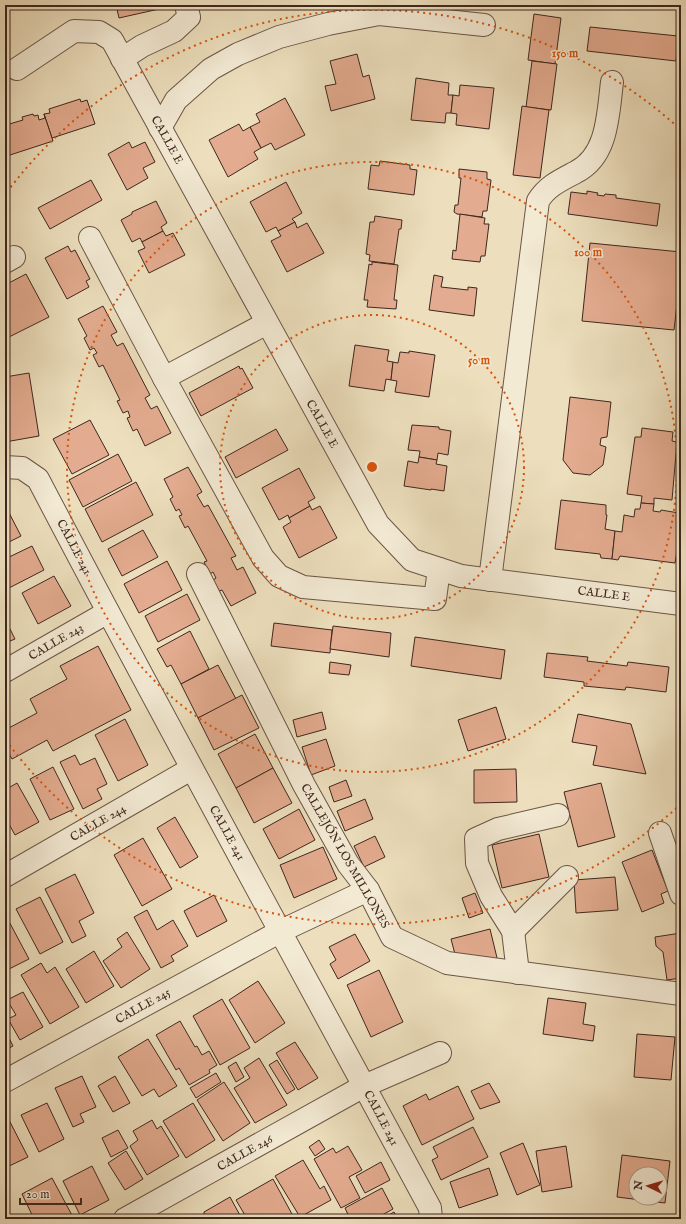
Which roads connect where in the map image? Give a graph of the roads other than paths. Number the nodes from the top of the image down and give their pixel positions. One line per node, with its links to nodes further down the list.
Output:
1 (186, 5): 3 (street)
2 (484, 25): 6 (street)
3 (122, 59): 4 (street, CALLE E); 6 (street, CALLE E)
4 (17, 69)
5 (612, 82): 13 (street)
6 (160, 128): 8 (street, CALLE E)
7 (90, 238): 9 (street)
8 (267, 323): 9 (street); 11 (street, CALLE E)
9 (164, 378): 11 (street)
10 (5, 467): 15 (street, CALLE 241)
11 (439, 569): 13 (street, CALLE E)
12 (198, 574): 22 (street, CALLEJÓN LOS MILLONES)
13 (490, 580): 14 (street, CALLE E)
14 (681, 604)
15 (108, 612): 16 (street, CALLE 243); 17 (street, CALLE 241)
16 (5, 671)
17 (191, 769): 20 (street, CALLE 244); 24 (street, CALLE 241)
18 (558, 815): 25 (street)
19 (660, 833): 23 (street)
20 (5, 876)
21 (567, 877): 25 (street)
22 (368, 890): 24 (street, CALLE 245); 26 (street, CALLEJÓN LOS MILLONES)
23 (681, 894)
24 (281, 931): 29 (street, CALLE 245); 30 (street, CALLE 241)
25 (513, 931): 26 (street)
26 (518, 973): 27 (street, CALLEJÓN LOS MILLONES)
27 (681, 994)
28 (440, 1053): 30 (street, CALLE 246)
29 (5, 1081)
30 (364, 1086): 31 (street, CALLE 246); 32 (street, CALLE 241)
31 (125, 1219)
32 (431, 1219)

